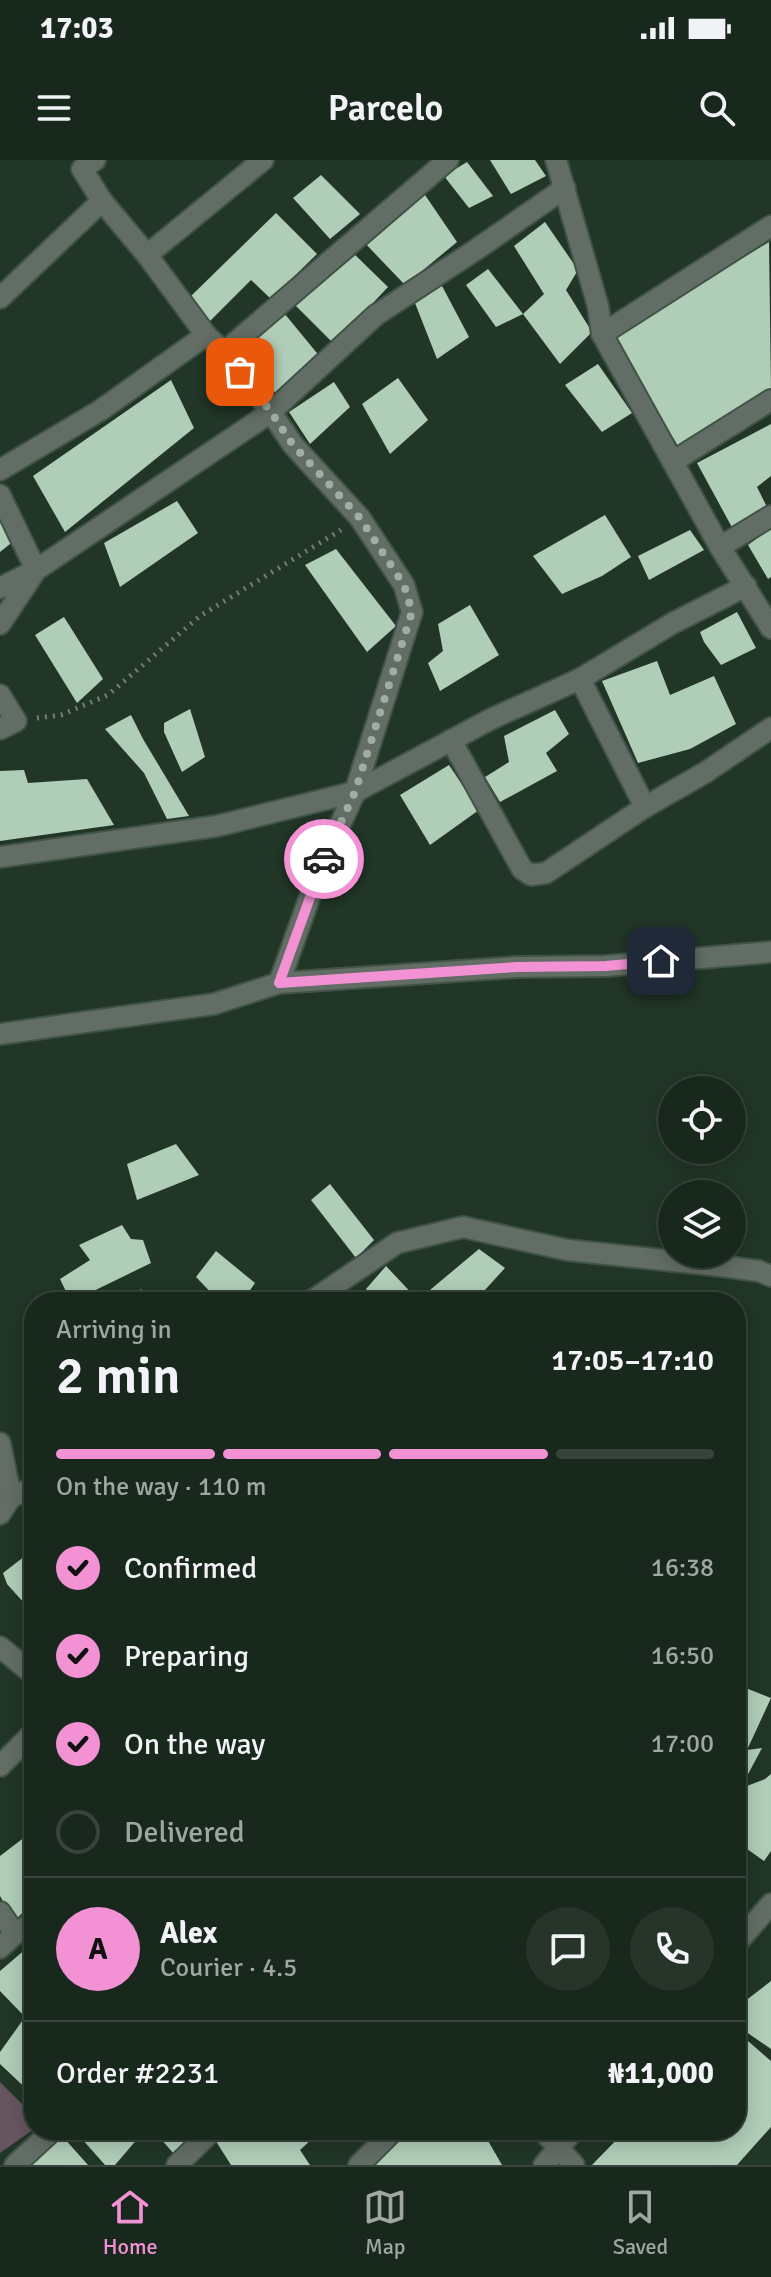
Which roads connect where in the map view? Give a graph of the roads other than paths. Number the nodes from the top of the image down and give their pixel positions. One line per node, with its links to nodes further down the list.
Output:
1 (263, 160): 8 (street)
2 (448, 160): 12 (street)
3 (556, 160): 5 (street)
4 (84, 163): 6 (street)
5 (565, 188): 10 (street); 14 (street)
6 (102, 201): 8 (street); 9 (street)
7 (771, 226): 10 (street)
8 (147, 255): 11 (street)
9 (0, 298)
10 (602, 334): 15 (street)
11 (206, 335): 12 (street); 16 (street)
12 (224, 352): 14 (street)
13 (771, 400): 15 (street)
14 (271, 412): 20 (street); 30 (street)
15 (674, 461): 19 (street)
16 (0, 470)
17 (0, 495): 20 (street)
18 (771, 516): 19 (street)
19 (720, 547): 21 (street)
20 (36, 570): 22 (street); 23 (street)
21 (746, 586): 24 (street); 25 (street)
22 (0, 588)
23 (0, 624)
24 (771, 628)
25 (580, 679): 29 (street); 31 (street)
26 (0, 695): 27 (street)
27 (8, 725)
28 (771, 728): 31 (street)
29 (451, 740): 30 (street); 31 (street)
30 (355, 792): 32 (street); 34 (street)
31 (645, 807)
32 (0, 857)
33 (771, 952): 34 (street)
34 (279, 983): 35 (street)
35 (0, 1034)
36 (771, 1276): 37 (street)
37 (325, 1292)
38 (0, 1443): 40 (street)
39 (24, 1494): 40 (street)
40 (6, 1506)
41 (0, 1647): 42 (street)
42 (24, 1667)
43 (24, 1742): 44 (street)
44 (0, 1766)
45 (771, 1904): 48 (street)
46 (0, 1912): 49 (street)
47 (24, 1929): 49 (street)
48 (746, 1933)
49 (8, 1941)
50 (42, 2140): 56 (street)
51 (384, 2140): 58 (street)
52 (550, 2140): 54 (street)
53 (566, 2140): 54 (street)
54 (558, 2149): 59 (street); 60 (street)
55 (199, 2157): 57 (street)
56 (15, 2165)
57 (177, 2165)
58 (359, 2165)
59 (544, 2165)
60 (574, 2165)

